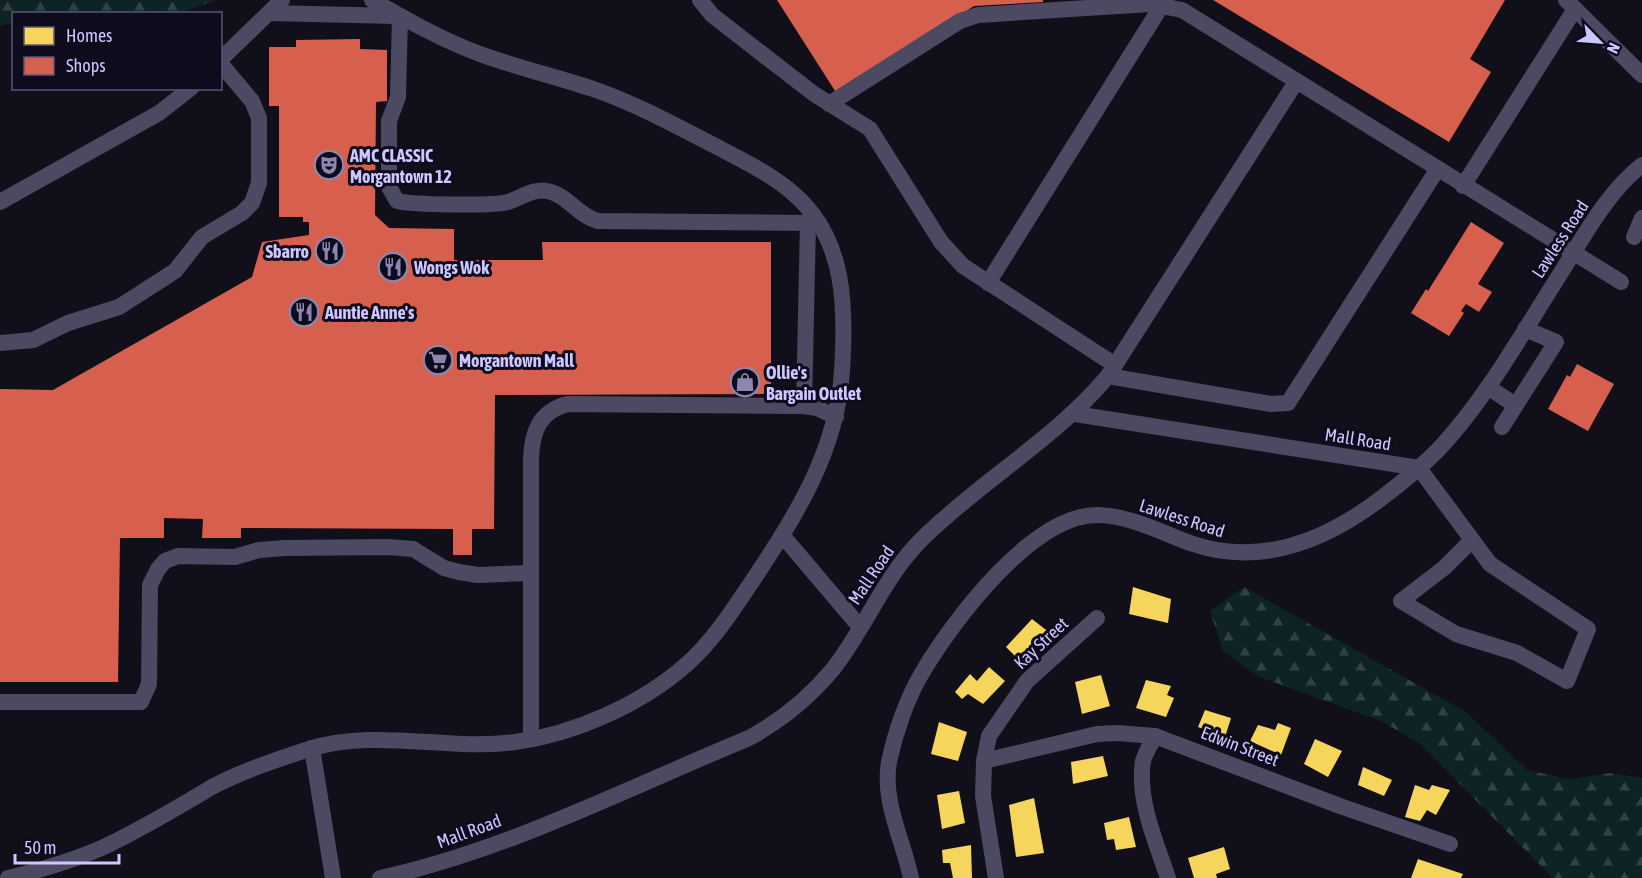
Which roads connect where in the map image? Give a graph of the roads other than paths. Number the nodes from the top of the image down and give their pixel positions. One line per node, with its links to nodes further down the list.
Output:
1 (282, 0): 6 (street)
2 (372, 0): 7 (street)
3 (700, 0): 13 (street)
4 (1570, 4): 10 (street); 16 (street)
5 (1162, 5): 11 (street); 13 (street); 23 (street)
6 (269, 13): 7 (street); 8 (street)
7 (400, 16): 19 (street); 19 (street)
8 (222, 60)
9 (222, 64): 25 (street)
10 (1642, 75)
11 (1296, 82): 15 (street); 26 (street)
12 (188, 90): 17 (street)
13 (829, 104): 23 (street)
14 (1642, 165): 21 (street, Lawless Road)
15 (1437, 170): 16 (street); 26 (street)
16 (1463, 186): 21 (street)
17 (0, 202)
18 (1642, 218): 20 (street)
19 (813, 223): 29 (street); 31 (street)
20 (1634, 237)
21 (1573, 254): 22 (street); 24 (street, Lawless Road)
22 (1621, 282)
23 (988, 283): 26 (street)
24 (1525, 329): 27 (street, Lawless Road); 28 (street)
25 (0, 343)
26 (1112, 370): 30 (street)
27 (1488, 387): 28 (street); 33 (street, Lawless Road)
28 (1515, 405): 32 (street)
29 (804, 406): 31 (street); 36 (street)
30 (1075, 414): 33 (street, Mall Road); 38 (street, Mall Road)
31 (836, 417): 34 (street)
32 (1502, 427)
33 (1419, 468): 35 (street); 48 (street, Lawless Road)
34 (783, 535): 38 (street); 41 (street)
35 (1472, 540): 35 (street)
36 (530, 573): 39 (street); 41 (street)
37 (1097, 618): 43 (street, Kay Street)
38 (860, 627): 47 (street, Mall Road)
39 (0, 702)
40 (1155, 736): 43 (street); 44 (street, Edwin Street); 50 (street)
41 (531, 739): 42 (street)
42 (312, 748): 45 (street); 46 (street)
43 (984, 761): 49 (street, Kay Street)
44 (1450, 844)
45 (8, 878)
46 (333, 878)
47 (380, 878)
48 (911, 878)
49 (996, 878)
50 (1168, 878)

